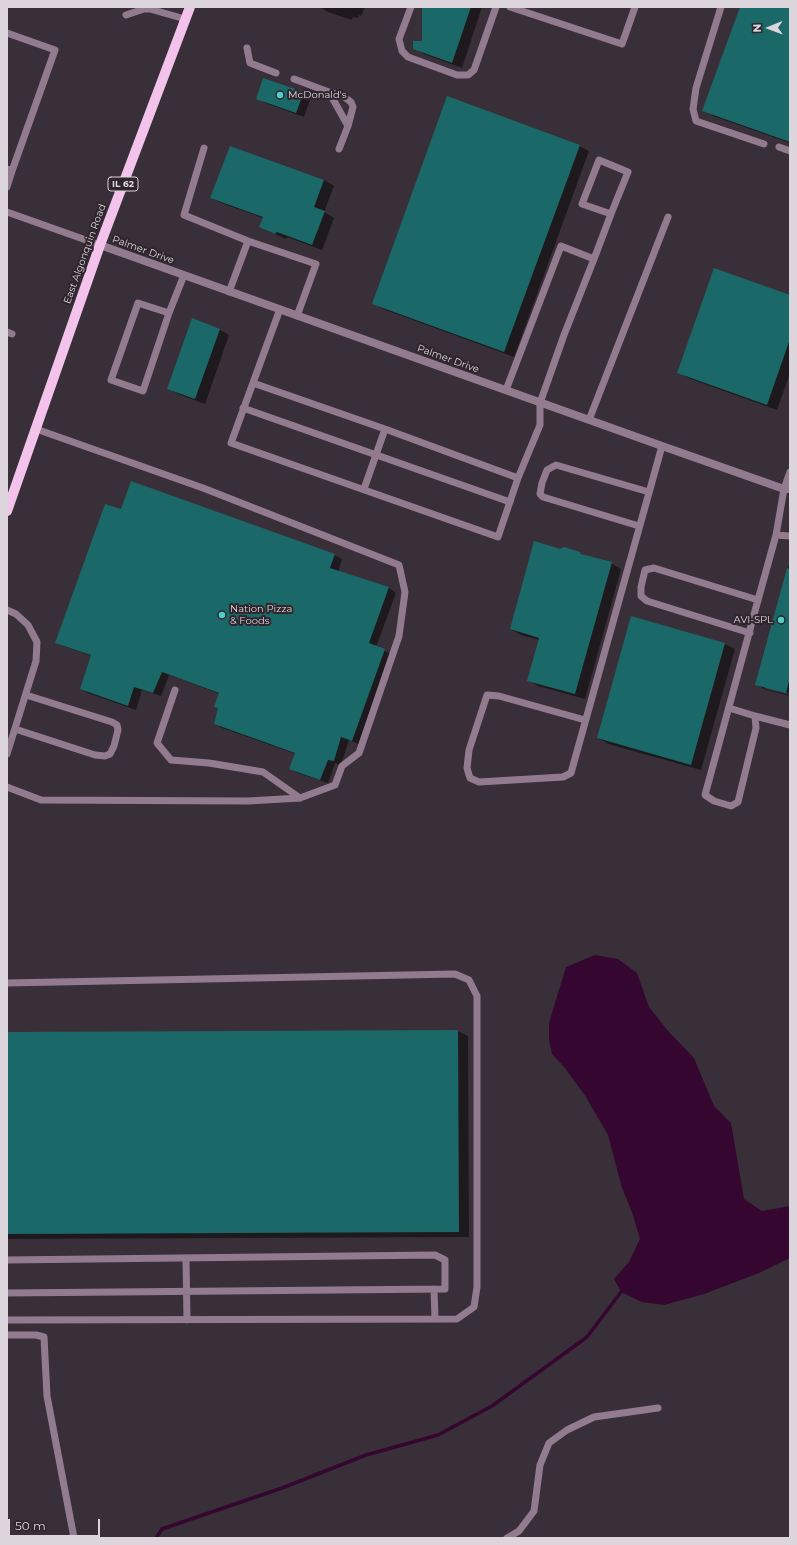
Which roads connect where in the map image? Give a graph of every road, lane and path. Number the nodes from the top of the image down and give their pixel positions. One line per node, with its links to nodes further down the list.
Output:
1 (190, 7): 8 (main road, East Algonquin Road / IL 62)
2 (411, 7): 3 (lane)
3 (496, 7)
4 (510, 7): 5 (lane)
5 (635, 7)
6 (721, 7): 15 (lane)
7 (126, 15): 8 (lane)
8 (185, 19): 26 (main road, East Algonquin Road / IL 62)
9 (7, 33): 20 (lane)
10 (247, 48): 11 (lane)
11 (276, 73)
12 (294, 79): 13 (lane)
13 (329, 92): 14 (lane); 14 (lane)
14 (348, 126): 18 (lane)
15 (764, 144)
16 (779, 147): 19 (lane)
17 (204, 148): 25 (lane)
18 (339, 149)
19 (790, 151)
20 (10, 170): 21 (lane)
21 (7, 187)
22 (7, 212): 26 (lane)
23 (611, 214): 23 (lane); 27 (lane)
24 (668, 217): 37 (lane)
25 (248, 241): 29 (lane); 32 (lane)
26 (100, 245): 28 (street, Palmer Drive); 38 (main road, East Algonquin Road / IL 62)
27 (594, 259): 34 (lane); 35 (lane)
28 (184, 275): 29 (street, Palmer Drive); 31 (lane)
29 (230, 292): 30 (street, Palmer Drive)
30 (280, 309): 32 (street, Palmer Drive); 33 (lane)
31 (169, 313): 31 (lane)
32 (297, 316): 34 (street, Palmer Drive)
33 (253, 383): 36 (lane); 39 (lane)
34 (506, 390): 35 (street, Palmer Drive)
35 (540, 403): 37 (street, Palmer Drive); 43 (lane)
36 (243, 408): 41 (lane); 44 (lane)
37 (589, 420): 40 (street, Palmer Drive)
38 (36, 429): 48 (main road, East Algonquin Road / IL 62); 64 (lane)
39 (385, 429): 41 (lane); 43 (lane)
40 (662, 446): 45 (street, Palmer Drive); 46 (lane)
41 (376, 456): 44 (lane); 47 (lane)
42 (790, 472): 45 (lane)
43 (518, 478): 47 (lane)
44 (364, 489): 47 (lane)
45 (787, 489): 50 (lane)
46 (649, 492): 49 (lane); 49 (lane)
47 (510, 502)
48 (7, 511)
49 (640, 526): 59 (lane)
50 (776, 535): 51 (lane); 52 (lane)
51 (790, 536)
52 (758, 600): 54 (lane); 54 (lane)
53 (7, 610): 56 (lane)
54 (750, 633): 57 (lane)
55 (174, 690): 64 (lane)
56 (26, 695): 61 (lane); 61 (lane)
57 (729, 708): 58 (lane); 58 (lane)
58 (755, 716): 60 (lane)
59 (586, 720): 59 (lane)
60 (790, 725)
61 (15, 729): 62 (lane)
62 (7, 754)
63 (7, 787): 64 (lane)
64 (300, 798)
65 (7, 982): 71 (lane)
66 (186, 1258): 67 (lane); 68 (lane); 69 (lane)
67 (7, 1260)
68 (434, 1289): 69 (lane); 71 (lane)
69 (187, 1291): 70 (lane); 73 (lane)
70 (7, 1293)
71 (435, 1319): 73 (lane)
72 (7, 1320): 73 (lane)
73 (187, 1320)
74 (7, 1335): 76 (lane)
75 (658, 1408): 77 (lane)
76 (74, 1538)
77 (507, 1538)

